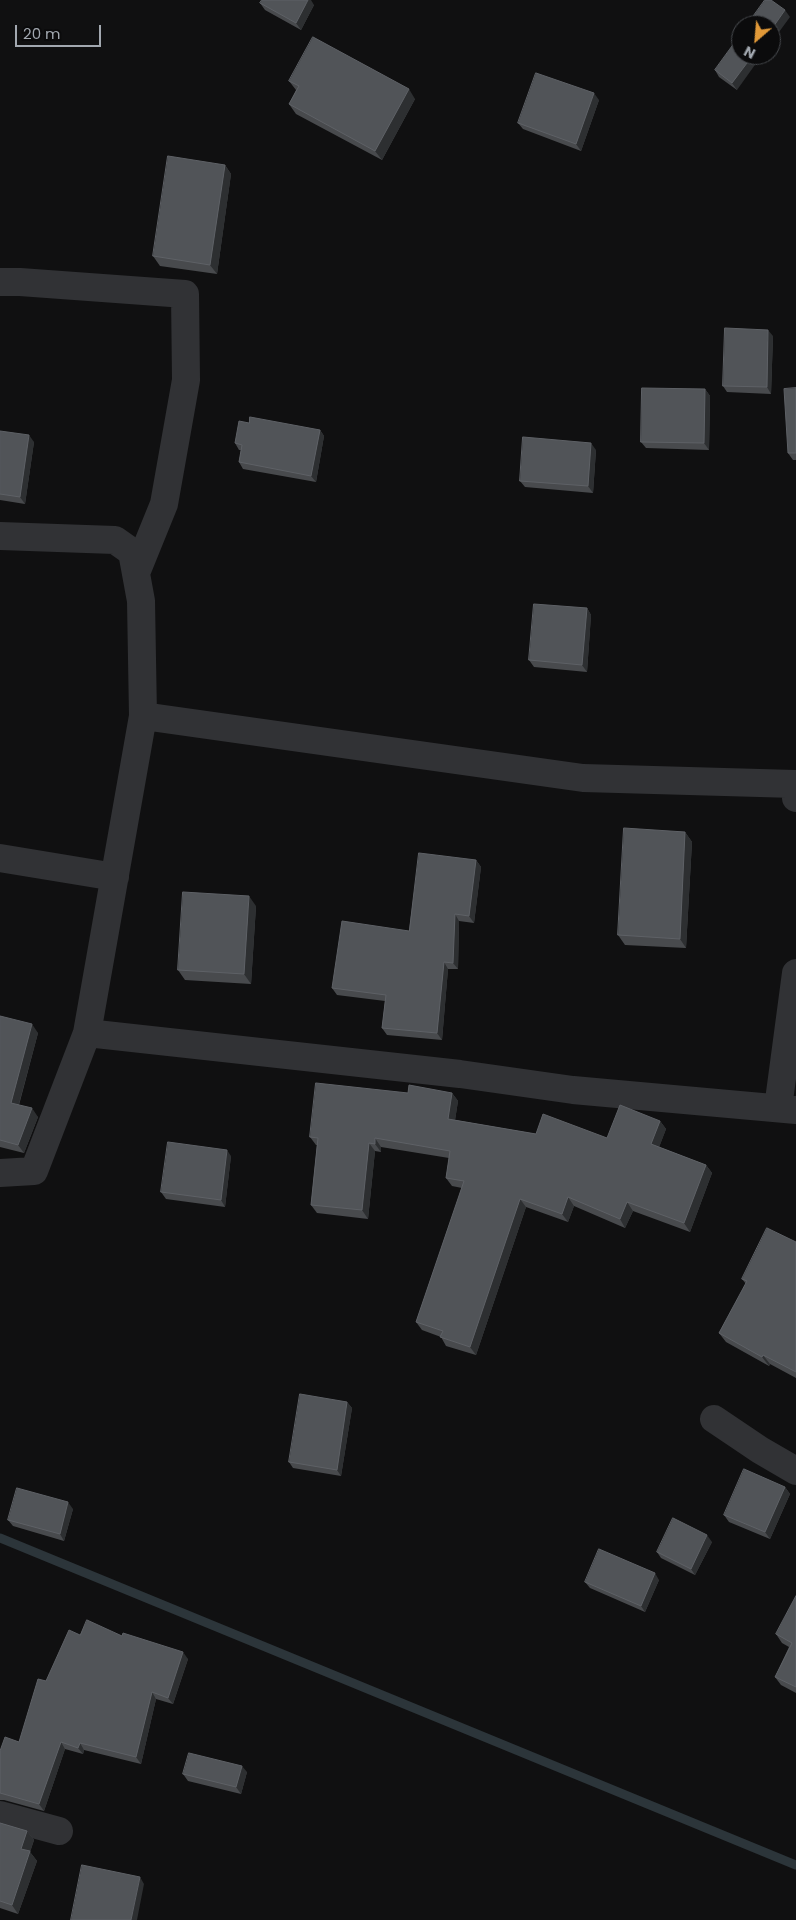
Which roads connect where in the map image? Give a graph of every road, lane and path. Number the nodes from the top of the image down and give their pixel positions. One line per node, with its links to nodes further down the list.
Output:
1 (0, 282): 3 (street)
2 (0, 536): 3 (street)
3 (136, 573): 4 (street)
4 (142, 716): 5 (street); 7 (street)
5 (796, 798)
6 (0, 858): 7 (street)
7 (115, 877): 9 (street)
8 (796, 973): 10 (street)
9 (87, 1033): 10 (street); 11 (street)
10 (787, 1109)
11 (0, 1173)
12 (714, 1420): 13 (street)
13 (796, 1471)
14 (0, 1815): 15 (street)
15 (59, 1831)

